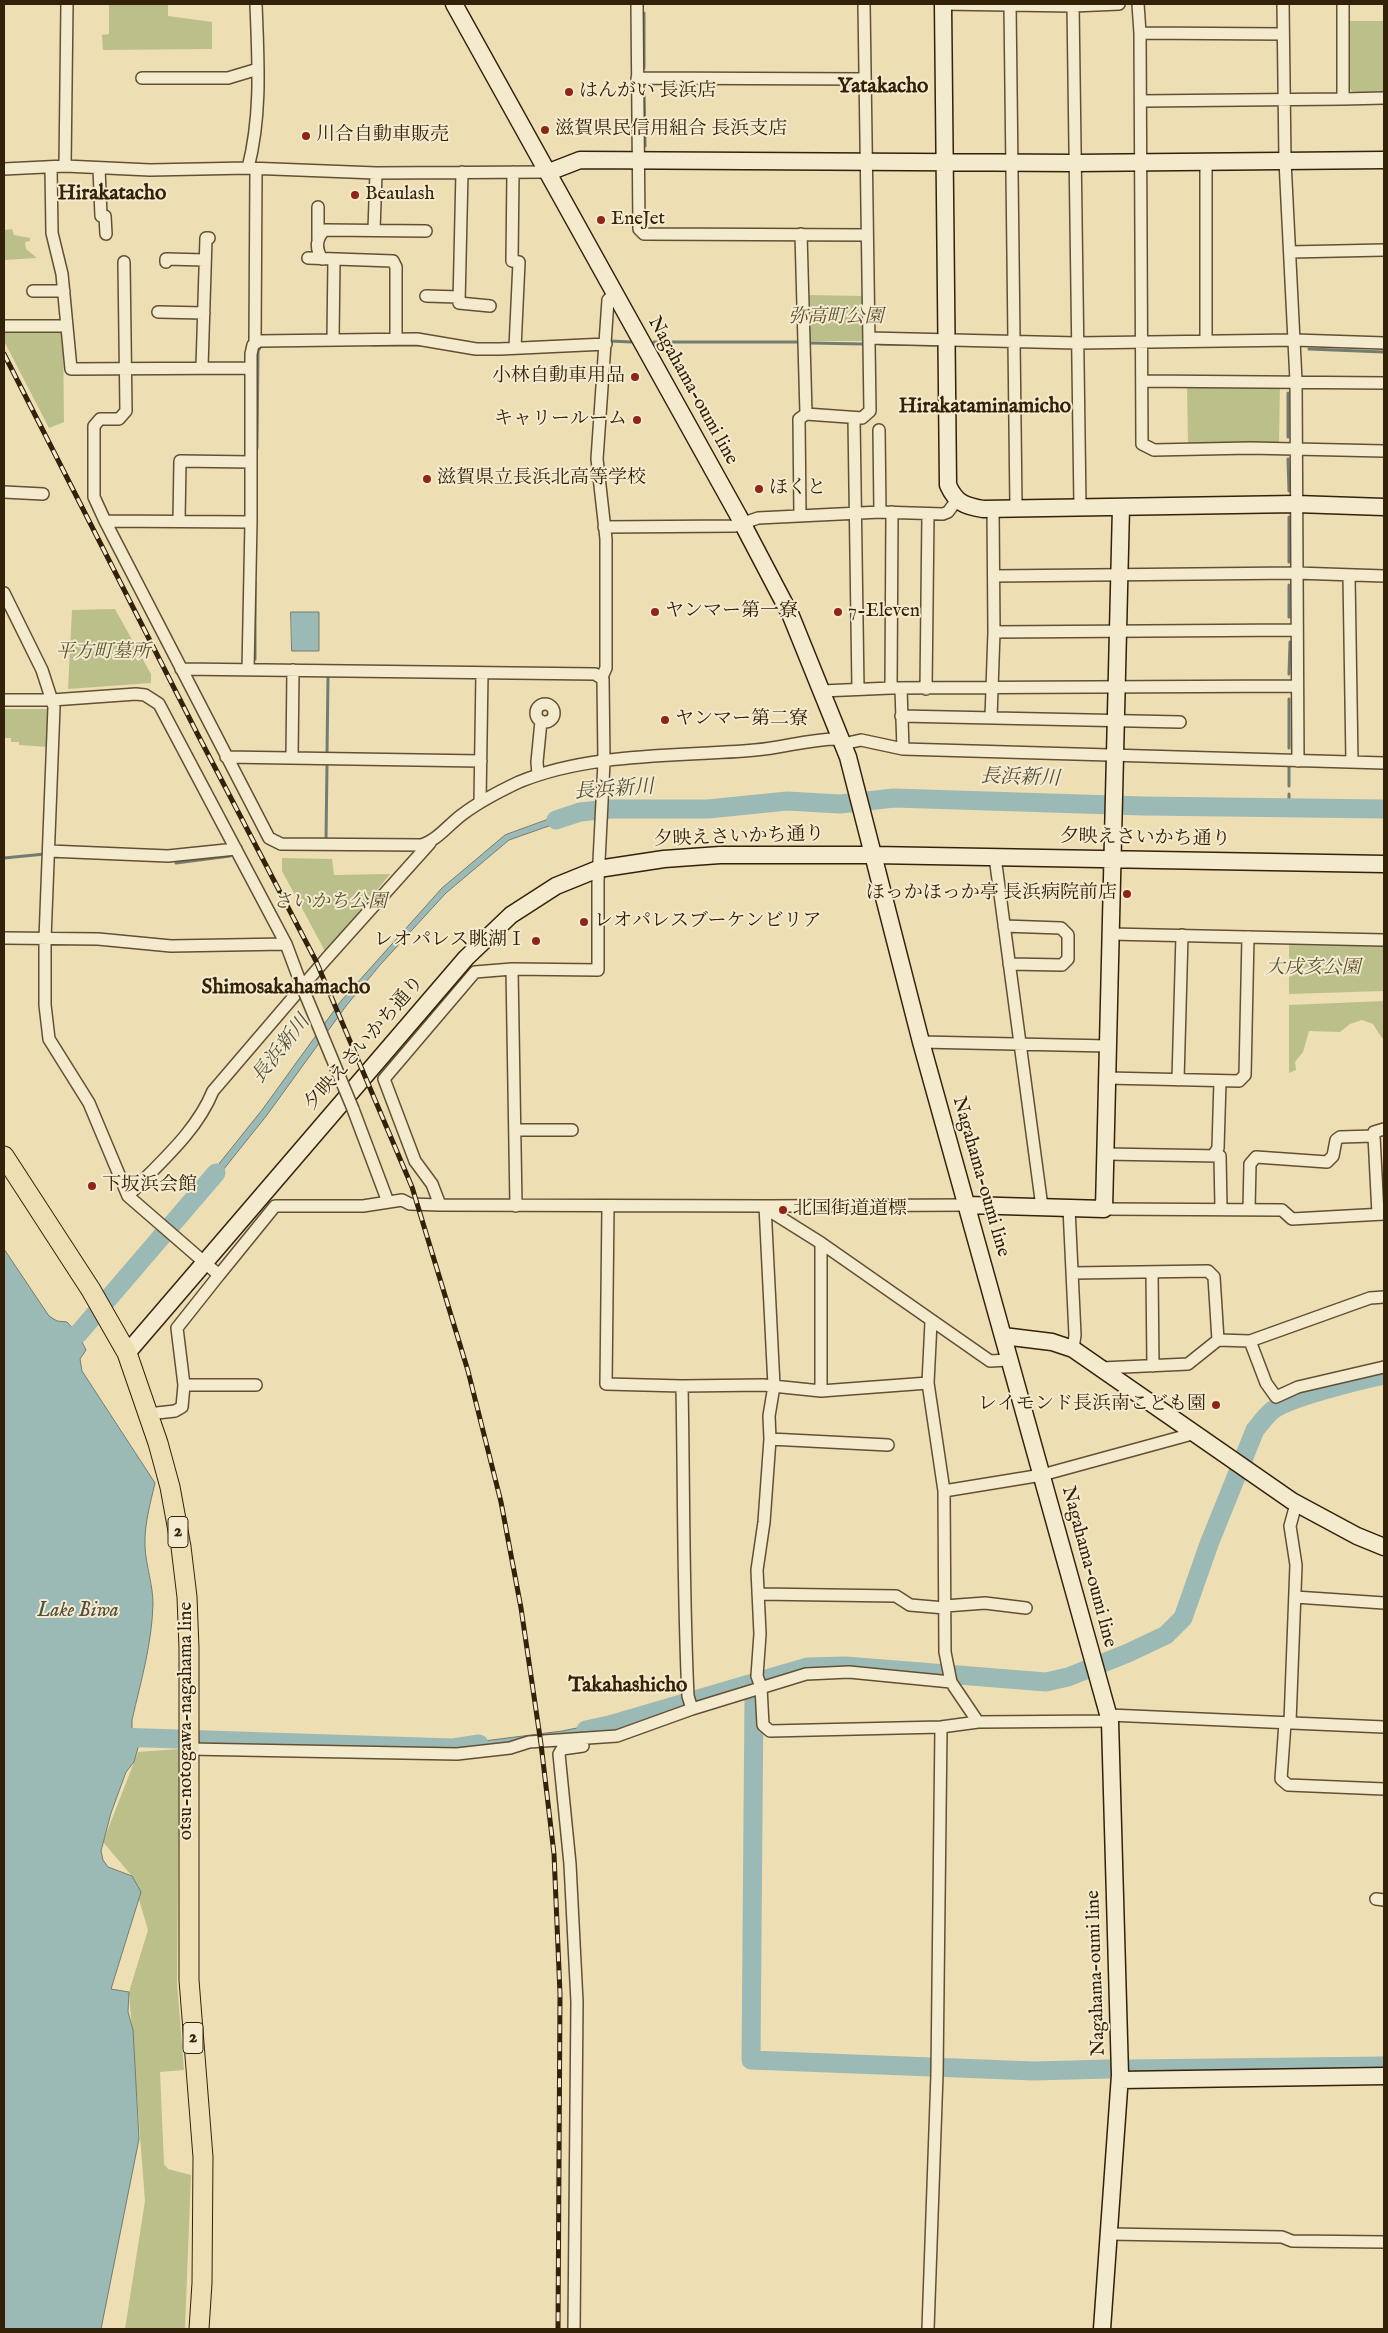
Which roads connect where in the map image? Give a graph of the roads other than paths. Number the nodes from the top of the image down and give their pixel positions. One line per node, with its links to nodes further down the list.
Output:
1 (67, 4): 32 (street)
2 (256, 4): 15 (street)
3 (454, 4): 39 (street, Nagahama-oumi line)
4 (637, 4): 17 (street)
5 (864, 4): 18 (street)
6 (943, 4): 7 (street); 26 (street)
7 (1010, 4): 12 (street); 28 (street)
8 (1115, 4): 12 (street)
9 (1138, 4): 13 (street)
10 (1284, 4): 14 (street)
11 (1344, 4): 20 (street)
12 (1073, 5): 30 (street)
13 (1140, 33): 14 (street); 22 (street)
14 (1283, 34): 21 (street)
15 (258, 69): 16 (street); 36 (street)
16 (142, 78)
17 (637, 78): 18 (street); 24 (street)
18 (864, 79): 25 (street)
19 (1384, 98): 20 (street)
20 (1343, 99): 21 (street)
21 (1285, 100): 22 (street); 27 (street)
22 (1141, 101): 29 (street)
23 (1384, 160): 27 (street)
24 (640, 161): 25 (street); 39 (street); 45 (street)
25 (866, 161): 26 (street); 46 (street)
26 (945, 161): 28 (street); 68 (street)
27 (1286, 161): 31 (street); 50 (street)
28 (1012, 162): 30 (street); 72 (street)
29 (1141, 162): 30 (street); 31 (street); 74 (street)
30 (1075, 163): 75 (street)
31 (1206, 163): 70 (street)
32 (65, 166): 33 (street); 34 (street)
33 (51, 168): 35 (street); 57 (street)
34 (100, 168): 36 (street); 44 (street)
35 (4, 169)
36 (252, 169): 40 (street); 73 (street)
37 (462, 172): 38 (street); 40 (street); 60 (street)
38 (513, 172): 39 (street); 78 (street)
39 (549, 172): 58 (street, Nagahama-oumi line)
40 (376, 173): 42 (street)
41 (318, 207): 48 (street)
42 (374, 230): 43 (street); 48 (street)
43 (426, 231)
44 (106, 234)
45 (801, 234): 46 (street); 85 (street)
46 (867, 235): 66 (street)
47 (209, 238): 53 (street)
48 (318, 239): 52 (street)
49 (1384, 250): 50 (street)
50 (1290, 252): 71 (street)
51 (308, 258): 52 (street)
52 (328, 259): 67 (street); 69 (street)
53 (205, 260): 55 (street); 63 (street)
54 (124, 262): 79 (street)
55 (166, 262)
56 (33, 291): 57 (street)
57 (64, 291): 65 (street)
58 (615, 294): 77 (street); 107 (street, Nagahama-oumi line)
59 (426, 296): 60 (street)
60 (459, 297): 61 (street)
61 (490, 306)
62 (158, 312): 63 (street)
63 (204, 313): 80 (street)
64 (6, 326): 65 (street)
65 (67, 326): 79 (street)
66 (868, 338): 68 (street); 86 (street)
67 (396, 339): 69 (street); 78 (street)
68 (946, 339): 72 (street); 93 (street)
69 (334, 340): 73 (street)
70 (1206, 340): 71 (street); 74 (street)
71 (1295, 340): 76 (street); 83 (street)
72 (1015, 341): 75 (street); 98 (street)
73 (256, 342): 81 (street)
74 (1142, 342): 75 (street); 82 (street)
75 (1077, 343): 96 (street)
76 (1384, 343)
77 (606, 344): 78 (street); 108 (street)
78 (515, 348)
79 (125, 368): 80 (street); 104 (street)
80 (202, 368): 81 (street)
81 (251, 368): 90 (street)
82 (1142, 381): 83 (street); 88 (street)
83 (1296, 381): 84 (street); 88 (street)
84 (1384, 383)
85 (806, 414): 86 (street); 103 (street)
86 (854, 418): 101 (street)
87 (879, 430): 100 (street)
88 (1296, 448): 89 (street); 94 (street)
89 (1384, 450)
90 (251, 462): 105 (street); 106 (street)
91 (4, 492): 92 (street)
92 (43, 494)
93 (956, 501): 99 (street); 102 (street)
94 (1296, 504): 95 (street); 97 (street); 109 (street)
95 (1384, 506)
96 (1080, 507): 97 (street); 98 (street)
97 (1121, 507): 110 (street)
98 (1016, 508): 99 (street)
99 (993, 509): 111 (street)
100 (886, 512): 101 (street); 102 (street); 127 (street)
101 (855, 513): 103 (street); 126 (street)
102 (928, 514): 128 (street)
103 (800, 515): 107 (street)
104 (105, 521): 105 (street); 118 (street)
105 (179, 521): 106 (street)
106 (251, 522): 119 (street)
107 (742, 523): 108 (street); 129 (street, Nagahama-oumi line)
108 (604, 526): 122 (street)
109 (1296, 573): 110 (street); 112 (street); 115 (street)
110 (1120, 574): 111 (street); 116 (street)
111 (994, 576): 117 (street)
112 (1349, 576): 113 (street); 144 (street)
113 (1384, 576)
114 (4, 593): 131 (street)
115 (1297, 630): 116 (street); 123 (street)
116 (1118, 631): 117 (street); 124 (street)
117 (994, 632): 125 (street)
118 (181, 669): 119 (street); 139 (street)
119 (248, 670): 120 (street)
120 (293, 670): 121 (street); 140 (street)
121 (482, 672): 122 (street); 142 (street)
122 (602, 677): 146 (street)
123 (1297, 686): 124 (street); 143 (street)
124 (1116, 687): 125 (street); 134 (street)
125 (992, 688): 128 (street); 133 (street)
126 (858, 689): 127 (street); 129 (street)
127 (896, 689): 128 (street); 132 (street)
128 (926, 689)
129 (822, 691): 137 (street, Nagahama-oumi line)
130 (4, 700): 131 (street)
131 (52, 700): 150 (street); 151 (street)
132 (901, 716): 133 (street); 138 (street)
133 (991, 718): 134 (street)
134 (1116, 720): 136 (street); 141 (street)
135 (541, 721): 147 (street)
136 (1180, 722)
137 (844, 747): 138 (street); 146 (street); 153 (street, Nagahama-oumi line)
138 (903, 749): 141 (street)
139 (226, 757): 140 (street); 149 (street)
140 (292, 758): 142 (street)
141 (1115, 759): 143 (street); 152 (street)
142 (481, 761): 148 (street)
143 (1298, 761): 144 (street)
144 (1352, 762): 145 (street)
145 (1384, 763)
146 (603, 766): 147 (street); 155 (street)
147 (538, 775): 148 (street)
148 (480, 802): 149 (street)
149 (433, 839): 180 (street)
150 (236, 849): 151 (street); 164 (street)
151 (49, 851): 162 (street)
152 (1113, 851): 154 (street, 夕映えさいかち通り); 156 (street, 夕映えさいかち通り); 158 (street)
153 (873, 855): 154 (street, 夕映えさいかち通り); 155 (street, 夕映えさいかち通り); 167 (street, Nagahama-oumi line)
154 (996, 857): 157 (street)
155 (599, 862): 166 (street); 194 (street, 夕映えさいかち通り)
156 (1384, 864)
157 (1004, 926): 165 (street); 165 (street)
158 (1110, 934): 159 (street); 169 (street)
159 (1182, 935): 160 (street); 171 (street)
160 (1248, 937): 163 (street); 172 (street)
161 (4, 938): 162 (street)
162 (45, 939): 164 (street); 180 (street)
163 (1384, 940)
164 (286, 944): 181 (street, bridge)
165 (1010, 964): 168 (street)
166 (512, 969): 174 (street); 182 (street)
167 (921, 1042): 168 (street); 183 (street, Nagahama-oumi line)
168 (1020, 1044): 169 (street); 187 (street)
169 (1108, 1046): 170 (street)
170 (1107, 1078): 171 (street); 177 (street)
171 (1178, 1080): 172 (street)
172 (1220, 1081): 179 (street)
173 (1384, 1129): 176 (street)
174 (516, 1130): 175 (street); 184 (street)
175 (572, 1130)
176 (1374, 1136): 191 (street); 192 (street)
177 (1105, 1154): 179 (street); 190 (street)
178 (4, 1156): 203 (main road, otsu-notogawa-nagahama line / 2)
179 (1213, 1156): 189 (street)
180 (130, 1199): 194 (street)
181 (388, 1202): 182 (street); 197 (street)
182 (440, 1205): 184 (street)
183 (967, 1205): 186 (street); 187 (street); 200 (street, Nagahama-oumi line)
184 (516, 1206): 185 (street)
185 (608, 1206): 186 (street); 212 (street)
186 (767, 1206): 193 (street); 213 (street)
187 (1042, 1207): 188 (street)
188 (1069, 1208): 190 (street); 195 (street)
189 (1222, 1208): 190 (street); 191 (street)
190 (1104, 1209)
191 (1249, 1209): 192 (street)
192 (1381, 1214)
193 (821, 1243): 199 (street); 214 (street)
194 (204, 1261): 197 (street); 203 (street, 夕映えさいかち通り)
195 (1073, 1272): 196 (street); 204 (street)
196 (1152, 1272): 201 (street); 206 (street)
197 (219, 1274): 210 (street)
198 (1384, 1297): 202 (street)
199 (931, 1322): 205 (street); 209 (street)
200 (1003, 1336): 204 (street); 205 (street, Nagahama-oumi line)
201 (1218, 1340): 202 (street); 206 (street)
202 (1250, 1341): 208 (street)
203 (123, 1346): 215 (main road, otsu-notogawa-nagahama line / 2)
204 (1074, 1349): 207 (street)
205 (1009, 1360): 219 (street, Nagahama-oumi line)
206 (1153, 1366): 207 (street)
207 (1102, 1368): 216 (street)
208 (1384, 1368)
209 (928, 1383): 214 (street); 220 (street)
210 (184, 1385): 211 (street); 215 (street)
211 (256, 1385)
212 (682, 1386): 213 (street); 230 (street)
213 (774, 1386): 214 (street); 217 (street)
214 (821, 1391)
215 (148, 1414): 237 (main road, otsu-notogawa-nagahama line / 2)
216 (1192, 1434): 219 (street); 221 (street)
217 (770, 1439): 218 (street); 223 (street)
218 (888, 1445)
219 (1042, 1475): 220 (street); 231 (street, Nagahama-oumi line)
220 (944, 1491): 226 (street)
221 (1296, 1504): 222 (street); 224 (street)
222 (1384, 1547)
223 (759, 1594): 226 (street); 229 (street)
224 (1295, 1597): 225 (street); 233 (street)
225 (1384, 1603)
226 (945, 1607): 227 (street); 228 (street)
227 (1026, 1608)
228 (950, 1677): 229 (street); 232 (street)
229 (757, 1686): 230 (street); 234 (street)
230 (690, 1703): 236 (street)
231 (1109, 1719): 232 (street); 233 (street); 240 (street, Nagahama-oumi line)
232 (978, 1722): 234 (street)
233 (1287, 1722): 235 (street); 238 (street)
234 (941, 1727): 245 (street)
235 (1384, 1728)
236 (617, 1736): 237 (street); 244 (street)
237 (189, 1743): 243 (main road, otsu-notogawa-nagahama line / 2)
238 (1384, 1789)
239 (1384, 2076): 240 (street)
240 (1120, 2080): 241 (street, Nagahama-oumi line)
241 (1110, 2234): 242 (street); 246 (street, Nagahama-oumi line)
242 (1384, 2242)
243 (198, 2329)
244 (574, 2329)
245 (928, 2329)
246 (1102, 2329)

